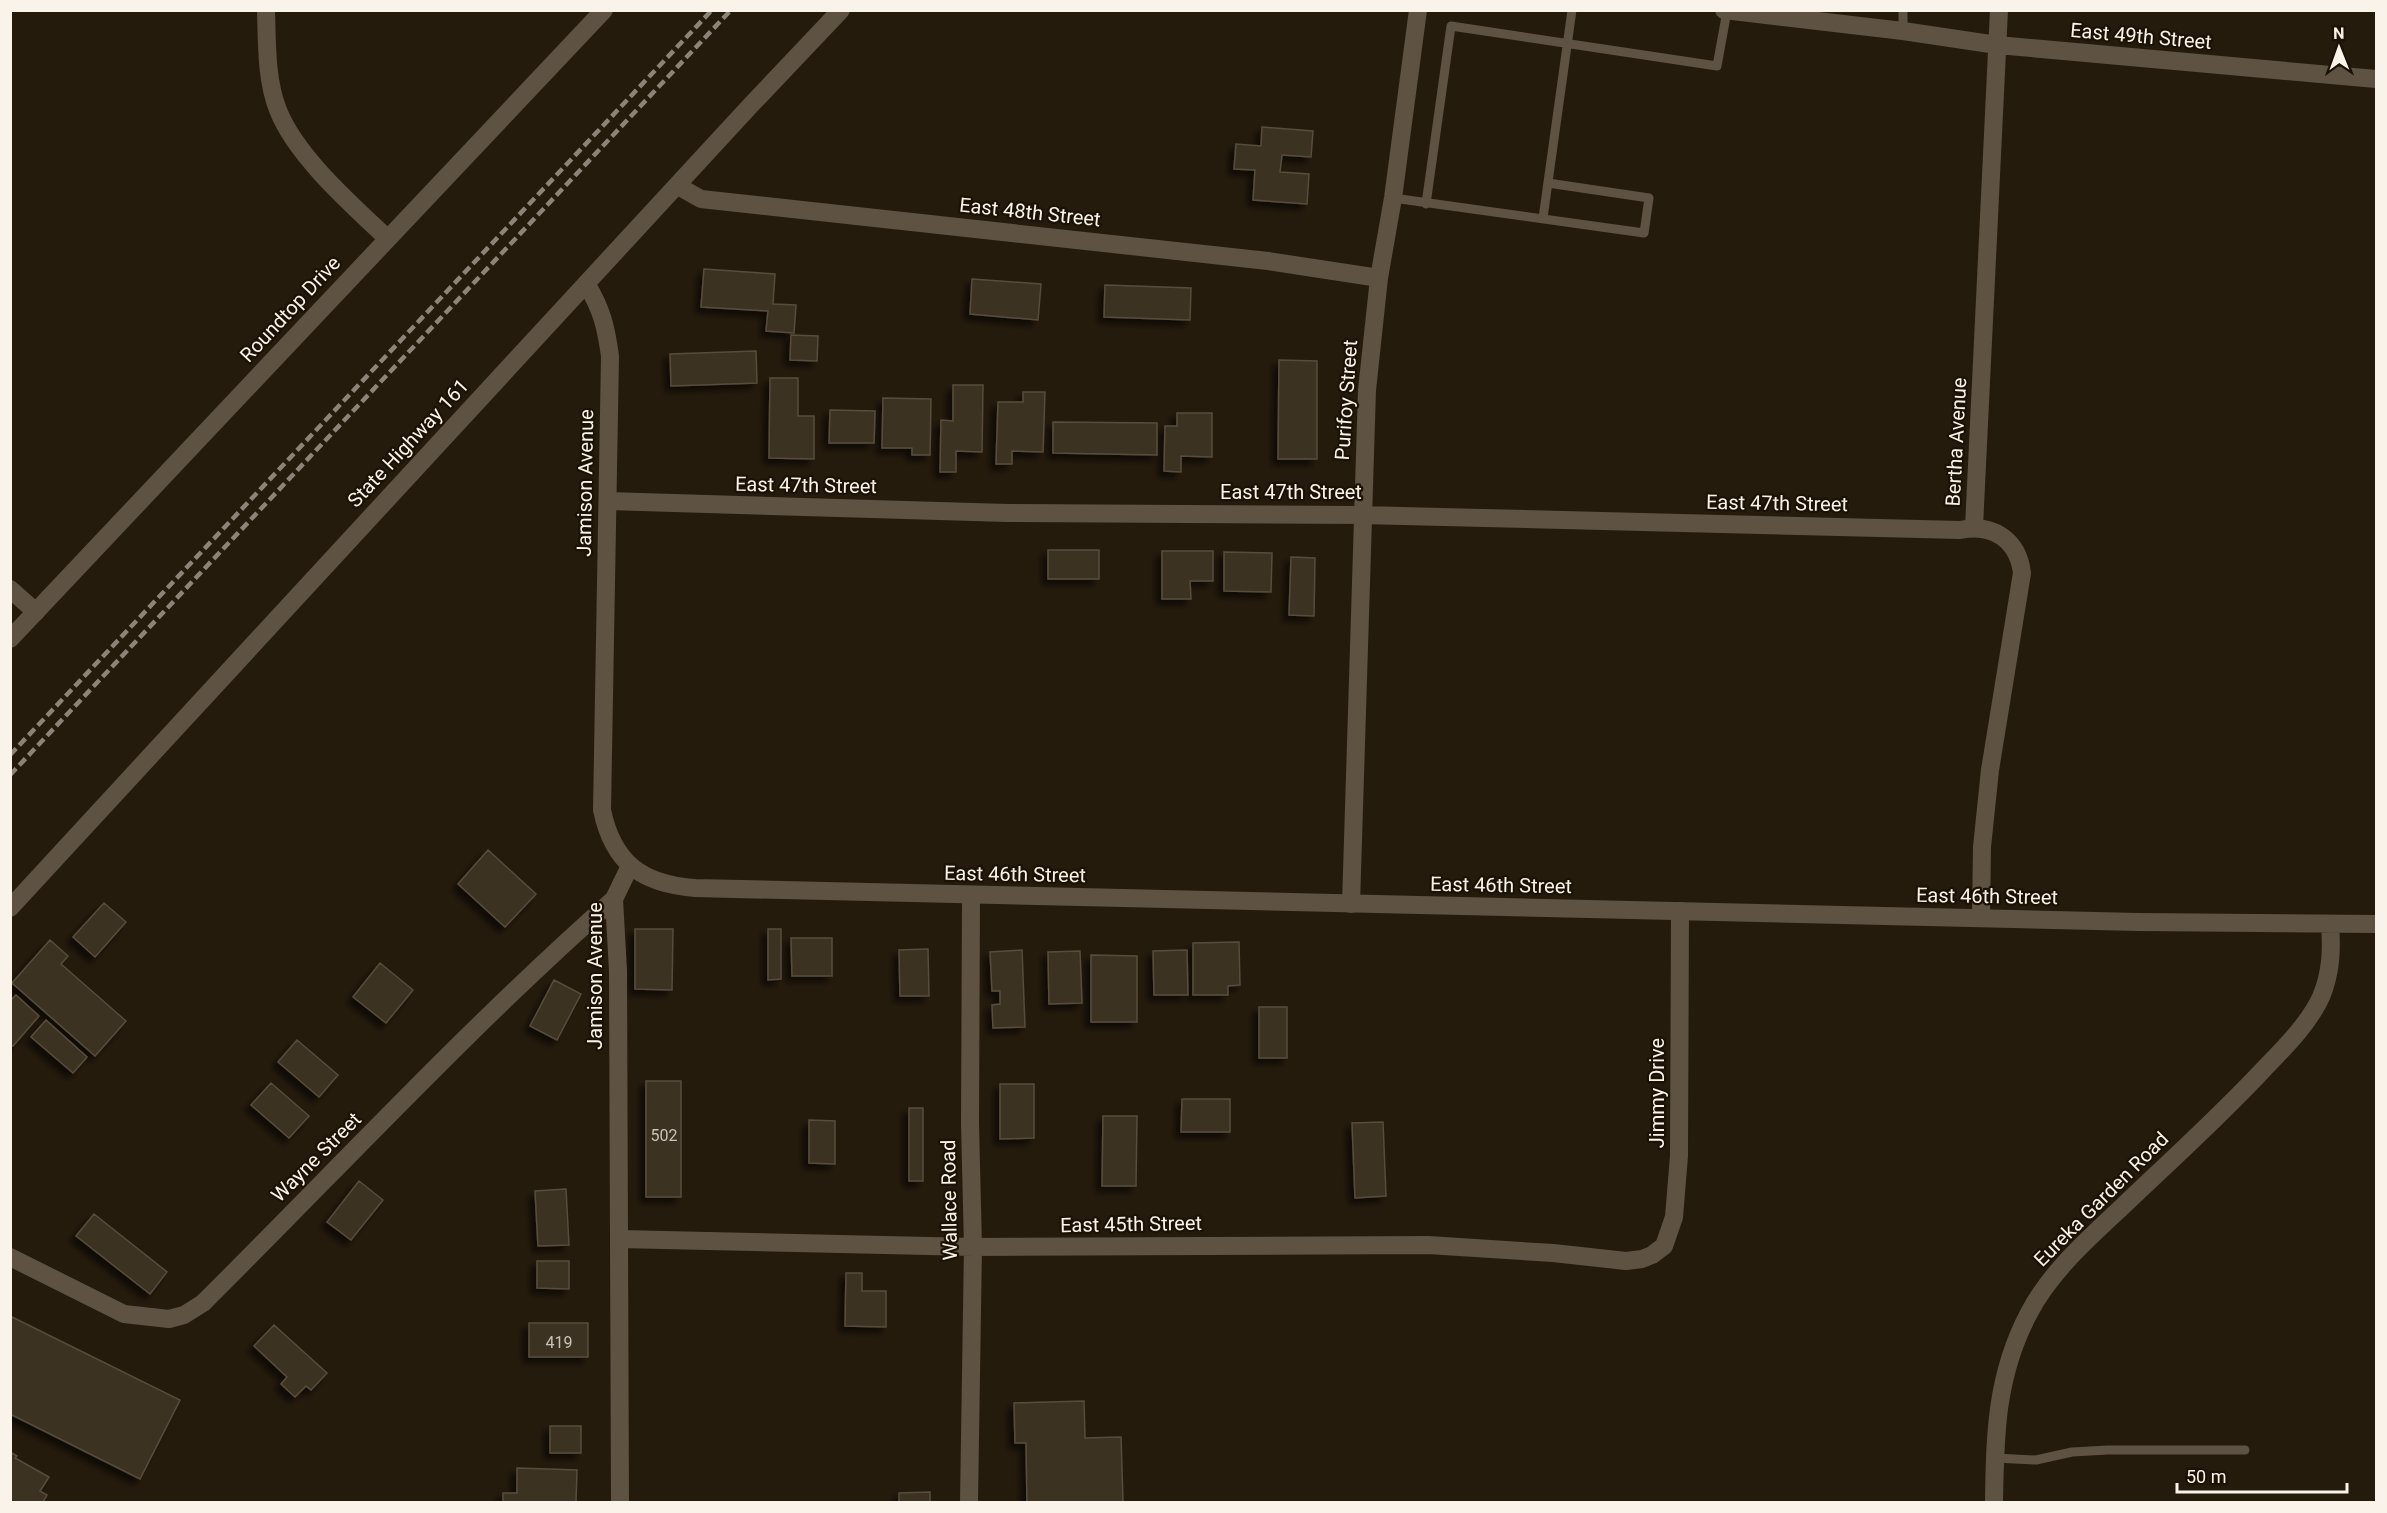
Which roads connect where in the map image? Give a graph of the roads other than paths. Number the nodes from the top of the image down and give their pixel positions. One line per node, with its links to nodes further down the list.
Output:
1 (266, 10): 18 (street)
2 (604, 10): 18 (street, Roundtop Drive)
3 (841, 10): 14 (street, State Highway 161)
4 (1418, 10): 15 (street, Purifoy Street)
5 (1572, 10): 10 (lane)
6 (1903, 10): 9 (lane)
7 (1999, 10): 11 (street, Bertha Avenue)
8 (1725, 11): 9 (street, East 49th Street); 10 (lane)
9 (1903, 31): 11 (street, East 49th Street)
10 (1568, 44): 13 (lane); 16 (lane)
11 (1997, 45): 12 (street, East 49th Street); 23 (street, Bertha Avenue)
12 (2376, 79)
13 (1548, 183): 17 (lane); 17 (lane)
14 (678, 186): 19 (street, East 48th Street); 20 (street, State Highway 161)
15 (1393, 198): 16 (lane); 19 (street, Purifoy Street)
16 (1426, 204): 17 (lane)
17 (1544, 218)
18 (387, 238): 25 (street, Roundtop Drive)
19 (1379, 278): 22 (street, Purifoy Street)
20 (587, 285): 21 (street, Jamison Avenue); 31 (street, State Highway 161)
21 (608, 501): 22 (street, East 47th Street); 27 (street, Jamison Avenue)
22 (1362, 515): 23 (street, East 47th Street); 30 (street, Purifoy Street)
23 (1974, 527): 33 (street, Bertha Avenue)
24 (10, 589): 25 (street)
25 (36, 612): 26 (street, Roundtop Drive)
26 (10, 639)
27 (630, 866): 28 (street, East 46th Street); 29 (street, Jamison Avenue)
28 (971, 896): 30 (street, East 46th Street); 37 (street, Wallace Road)
29 (614, 899): 36 (street, Jamison Avenue); 38 (street, Wayne Street)
30 (1350, 904): 32 (street, East 46th Street)
31 (10, 908)
32 (1680, 912): 33 (street, East 46th Street); 39 (street, Jimmy Drive)
33 (1981, 918): 35 (street, East 46th Street)
34 (2376, 924): 35 (street, East 46th Street)
35 (2330, 925): 41 (street, Eureka Garden Road)
36 (619, 1239): 37 (street, East 45th Street); 42 (street, Jamison Avenue)
37 (973, 1247): 39 (street, East 45th Street); 43 (street, Wallace Road)
38 (10, 1257)
39 (1642, 1259)
40 (2245, 1450): 41 (lane)
41 (1995, 1458): 44 (street, Eureka Garden Road)
42 (620, 1503)
43 (969, 1503)
44 (1994, 1503)

